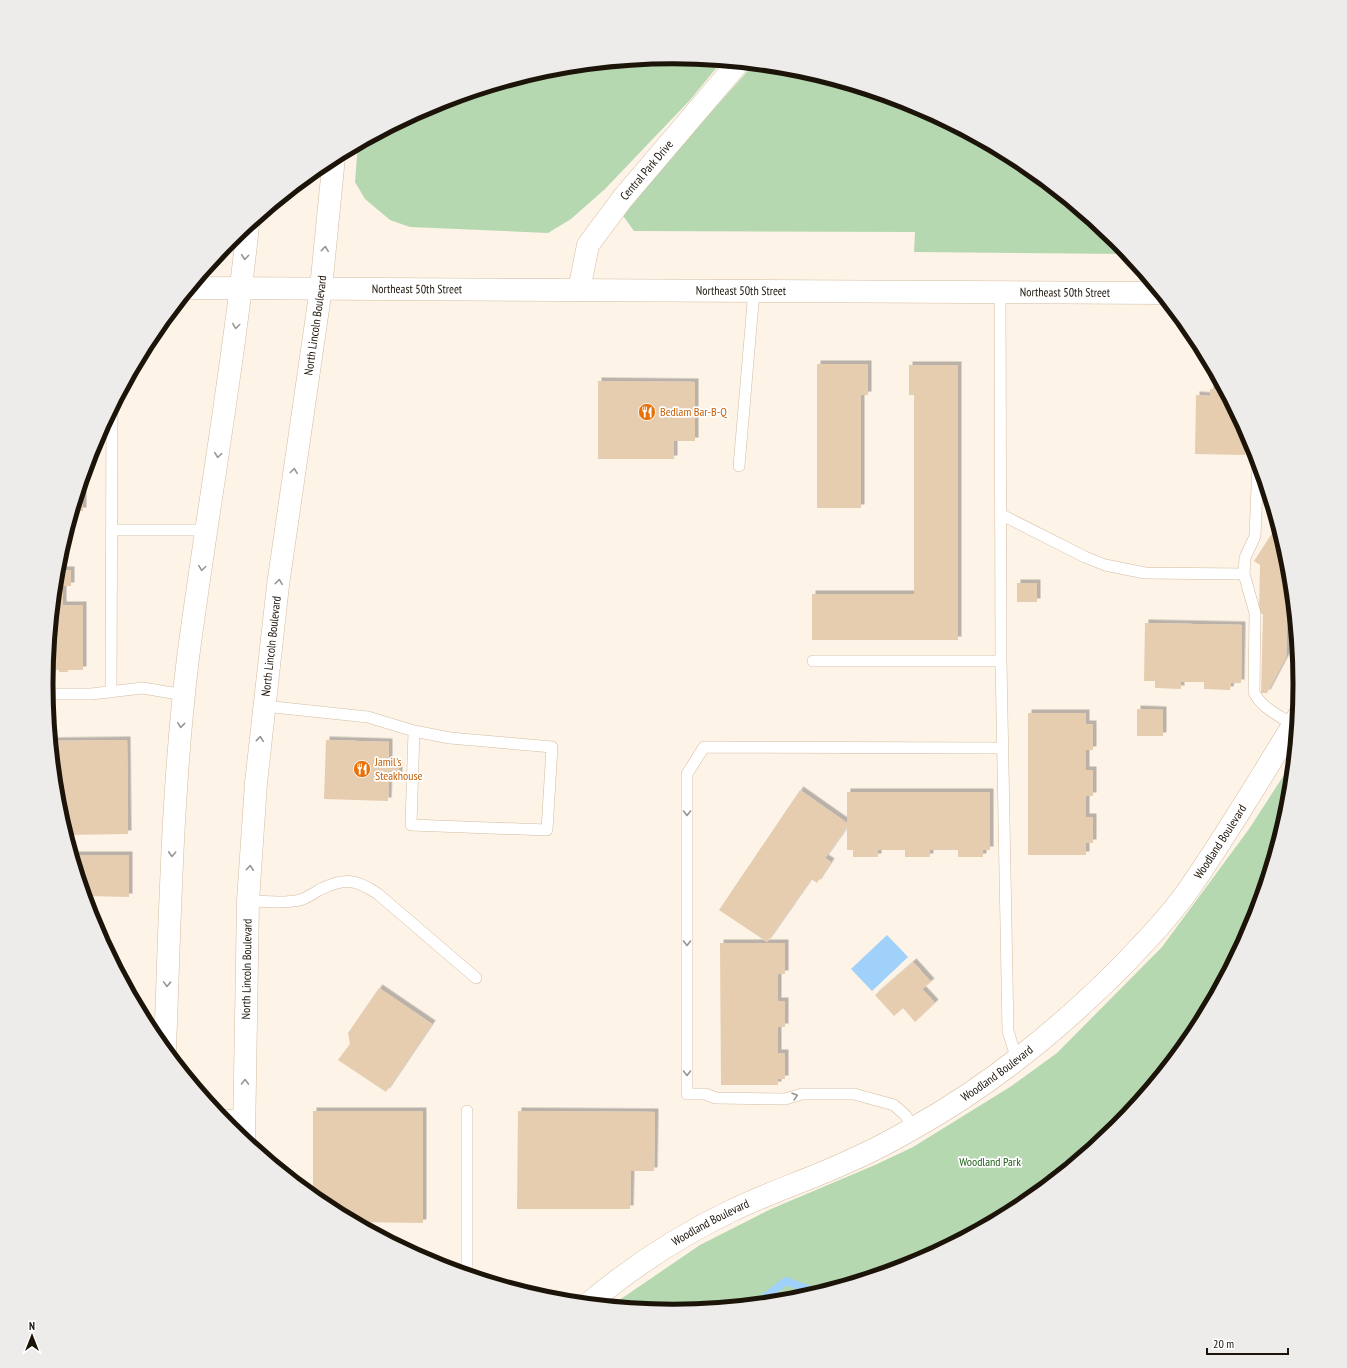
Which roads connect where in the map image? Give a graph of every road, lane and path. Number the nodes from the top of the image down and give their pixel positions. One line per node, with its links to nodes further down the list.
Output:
1 (735, 67): 7 (main road, Central Park Drive)
2 (333, 165): 6 (main road, North Lincoln Boulevard, one-way to 2)
3 (247, 233): 5 (main road, one-way to 5)
4 (196, 288): 5 (main road, Northeast 50th Street)
5 (242, 288): 6 (main road, Northeast 50th Street); 16 (main road, one-way to 16)
6 (321, 288): 7 (main road, Northeast 50th Street); 23 (main road, North Lincoln Boulevard, one-way to 6)
7 (579, 290): 8 (main road, Northeast 50th Street)
8 (754, 291): 9 (main road, Northeast 50th Street); 12 (lane)
9 (1000, 292): 10 (main road, Northeast 50th Street); 14 (lane)
10 (1155, 293)
11 (112, 421): 15 (lane)
12 (739, 466)
13 (1257, 475): 17 (lane)
14 (1002, 515): 17 (lane); 19 (lane)
15 (112, 530): 16 (lane); 20 (lane)
16 (208, 530): 22 (main road, one-way to 22)
17 (1244, 574): 24 (lane)
18 (813, 661): 19 (lane)
19 (1002, 661): 27 (lane)
20 (111, 692): 21 (lane); 22 (lane)
21 (53, 694)
22 (184, 695): 30 (main road, one-way to 30)
23 (264, 706): 26 (lane); 28 (main road, North Lincoln Boulevard, one-way to 23)
24 (1293, 720)
25 (1293, 724): 31 (main road, Woodland Boulevard)
26 (414, 731): 26 (lane)
27 (1003, 748): 31 (lane); 34 (lane, one-way to 34)
28 (248, 901): 29 (lane); 33 (main road, North Lincoln Boulevard, one-way to 28)
29 (476, 978)
30 (165, 1040)
31 (1016, 1060): 34 (main road, Woodland Boulevard)
32 (467, 1111): 35 (lane)
33 (237, 1125)
34 (914, 1128): 36 (main road, Woodland Boulevard)
35 (467, 1269)
36 (594, 1299)

